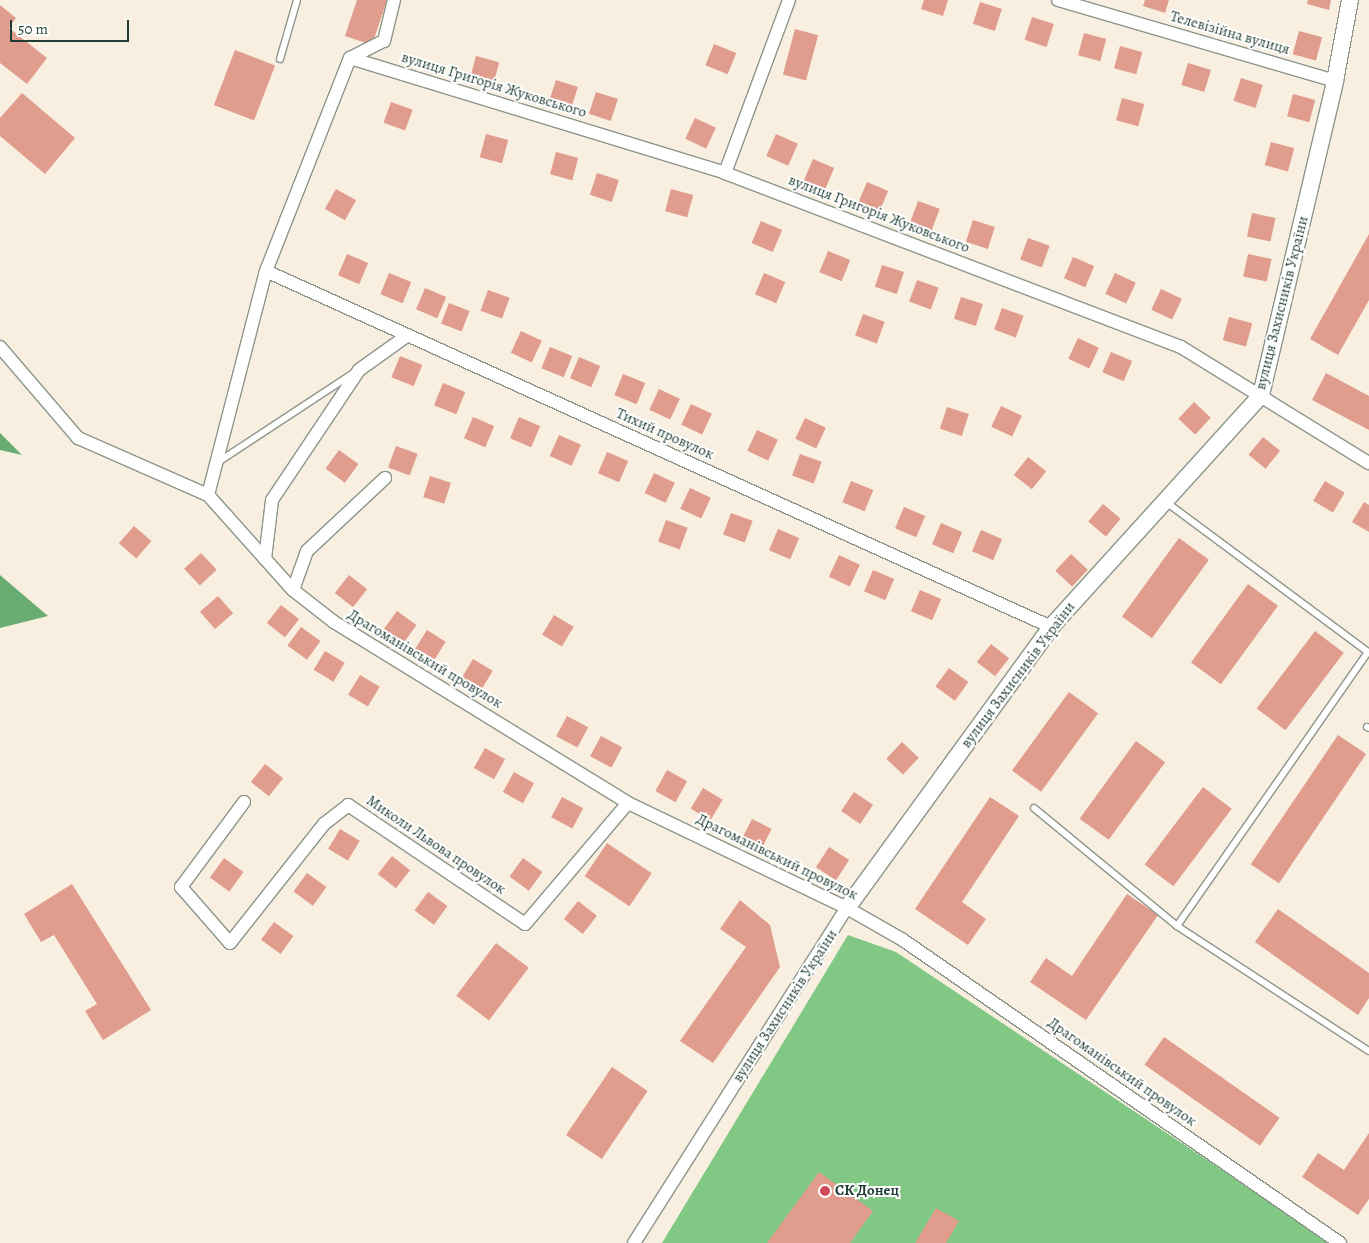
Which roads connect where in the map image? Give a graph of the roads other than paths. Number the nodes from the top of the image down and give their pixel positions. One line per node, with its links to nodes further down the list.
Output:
1 (297, 0): 7 (lane)
2 (394, 0): 6 (street)
3 (789, 0): 9 (street)
4 (1058, 0): 8 (street, Телевізійна вулиця)
5 (1350, 0): 8 (street, вулиця Захисників України)
6 (350, 58): 9 (street, вулиця Григорія Жуковського); 10 (street)
7 (280, 59)
8 (1335, 81): 14 (street, вулиця Захисників України)
9 (725, 173): 14 (street, вулиця Григорія Жуковського)
10 (266, 271): 11 (street, Тихий провулок); 15 (street)
11 (408, 335): 13 (street); 22 (street, Тихий провулок)
12 (0, 347): 18 (street)
13 (359, 370): 15 (lane); 20 (street)
14 (1261, 395): 16 (street, вулиця Григорія Жуковського); 19 (street, вулиця Захисників України)
15 (216, 463): 18 (street)
16 (1369, 463)
17 (385, 478): 21 (street)
18 (208, 495): 20 (street, Драгоманівський провулок)
19 (1165, 501): 22 (street, вулиця Захисників України); 27 (lane)
20 (265, 559): 21 (street, Драгоманівський провулок)
21 (293, 590): 24 (street, Драгоманівський провулок)
22 (1051, 627): 26 (street, вулиця Захисників України)
23 (244, 802): 24 (street, Миколи Львова провулок)
24 (628, 803): 26 (street, Драгоманівський провулок)
25 (1034, 808): 27 (lane)
26 (847, 908): 29 (street, вулиця Захисників України); 30 (street, Драгоманівський провулок)
27 (1178, 926): 28 (lane)
28 (1369, 1051)
29 (634, 1243)
30 (1340, 1243)

